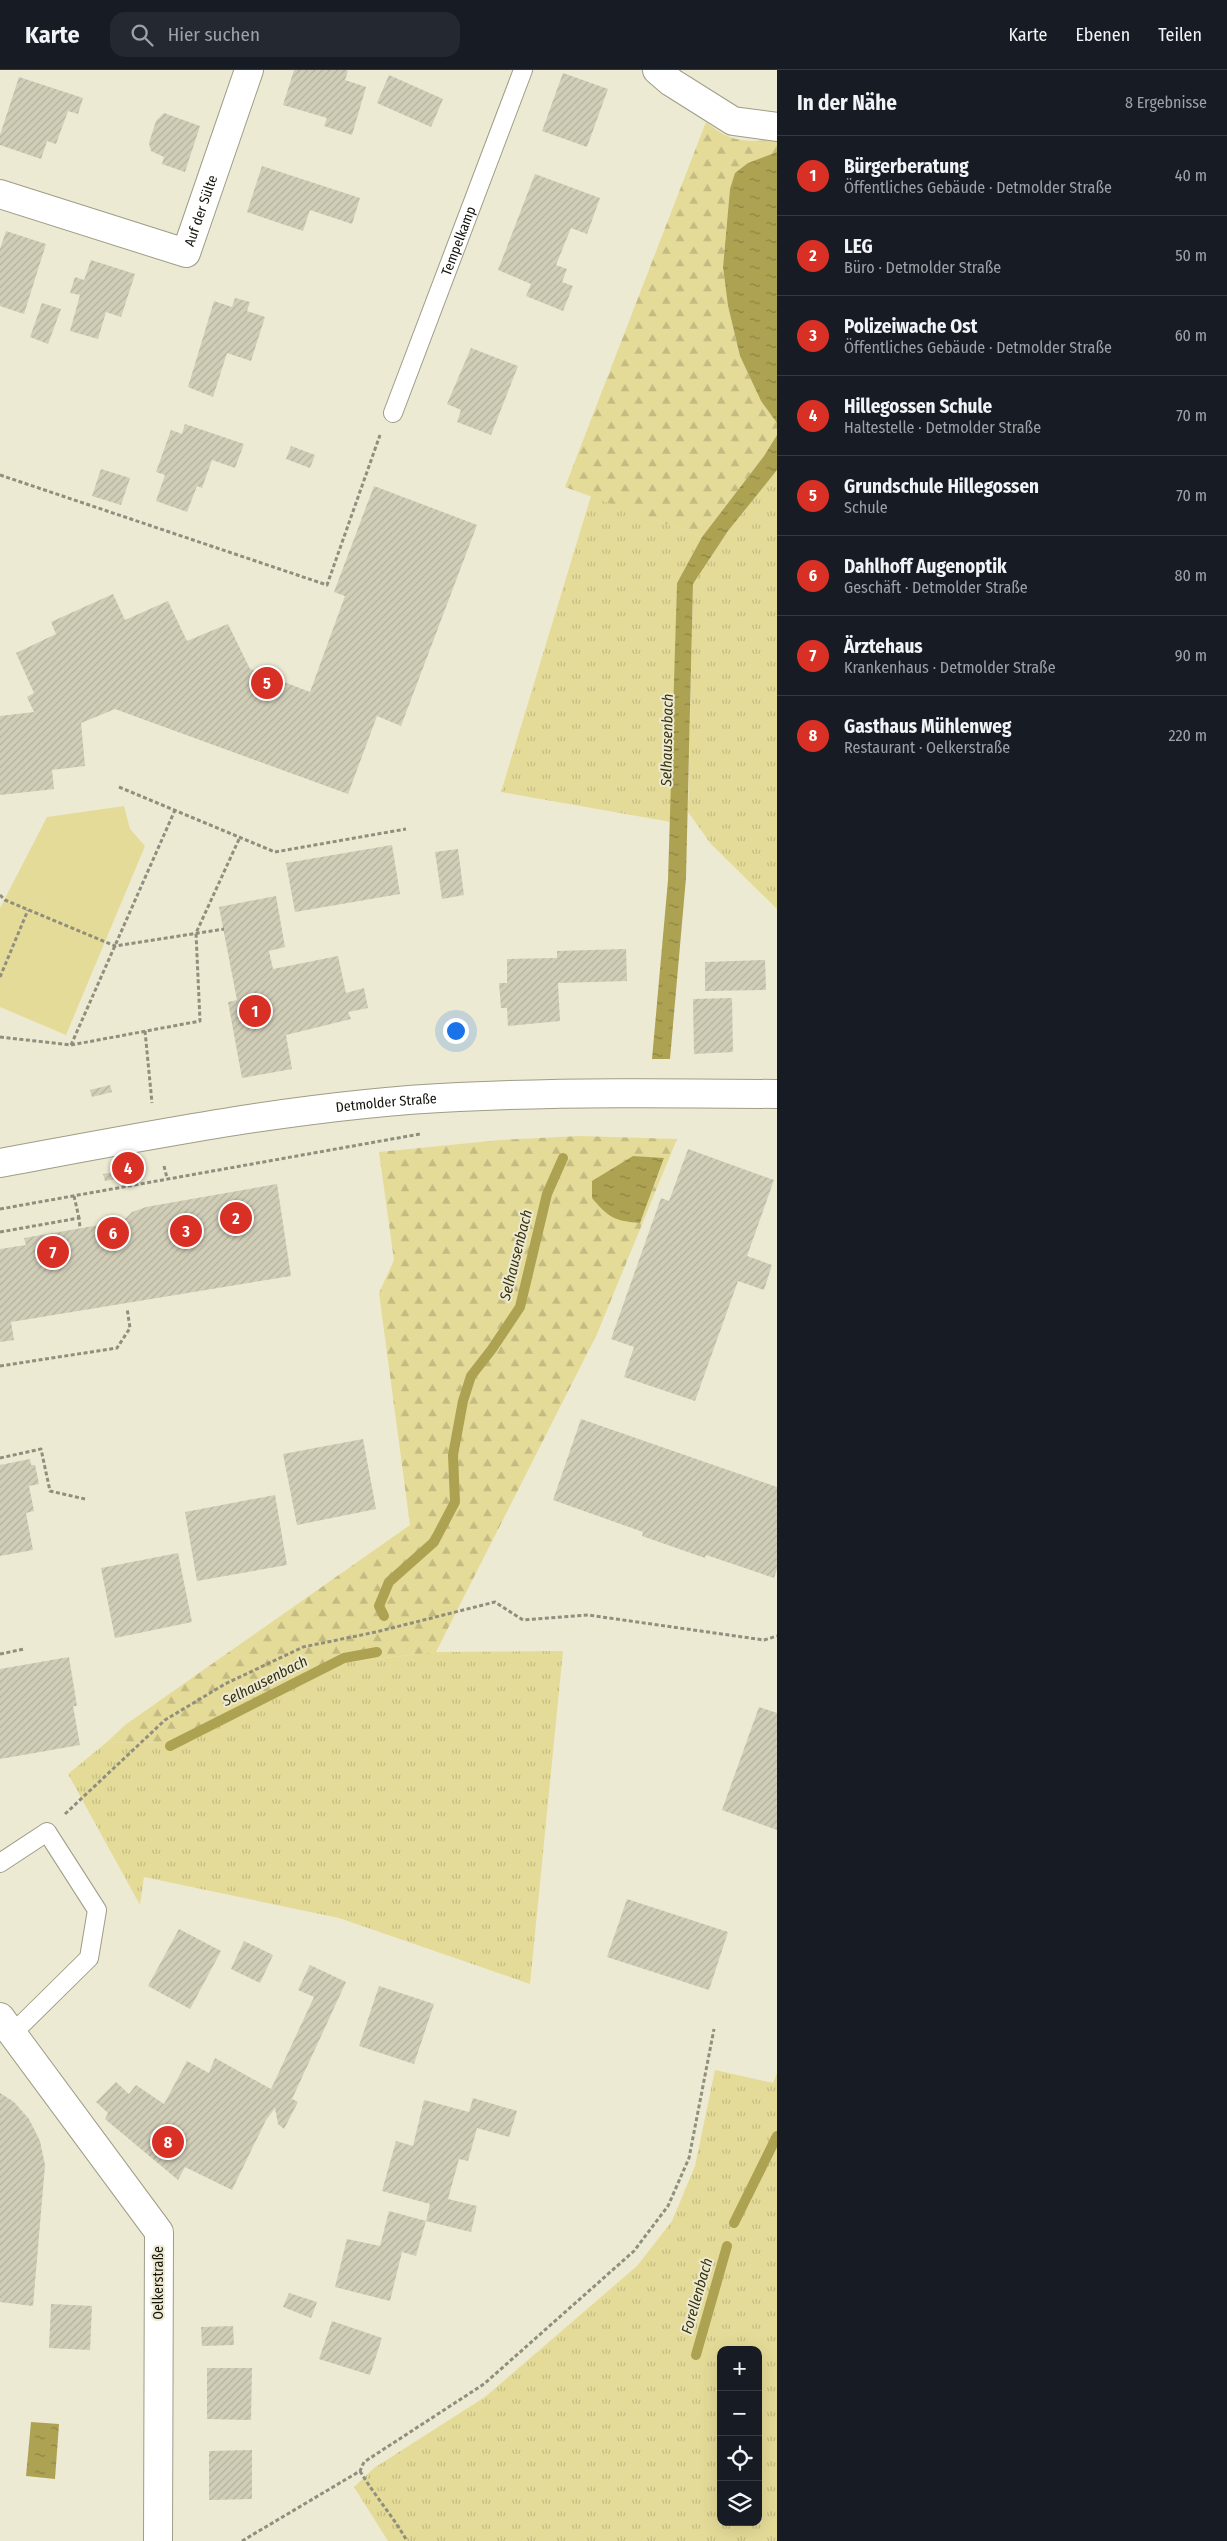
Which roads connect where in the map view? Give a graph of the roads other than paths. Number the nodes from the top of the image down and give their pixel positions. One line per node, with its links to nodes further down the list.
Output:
1 (249, 70): 5 (street, Auf der Sülte)
2 (523, 70): 6 (lane, Tempelkamp)
3 (656, 70): 4 (street)
4 (777, 127)
5 (0, 194)
6 (393, 413)
7 (777, 1094): 8 (street, Detmolder Straße)
8 (0, 1163)
9 (0, 1863): 10 (lane)
10 (6, 2026): 11 (street, Oelkerstraße)
11 (158, 2541)

